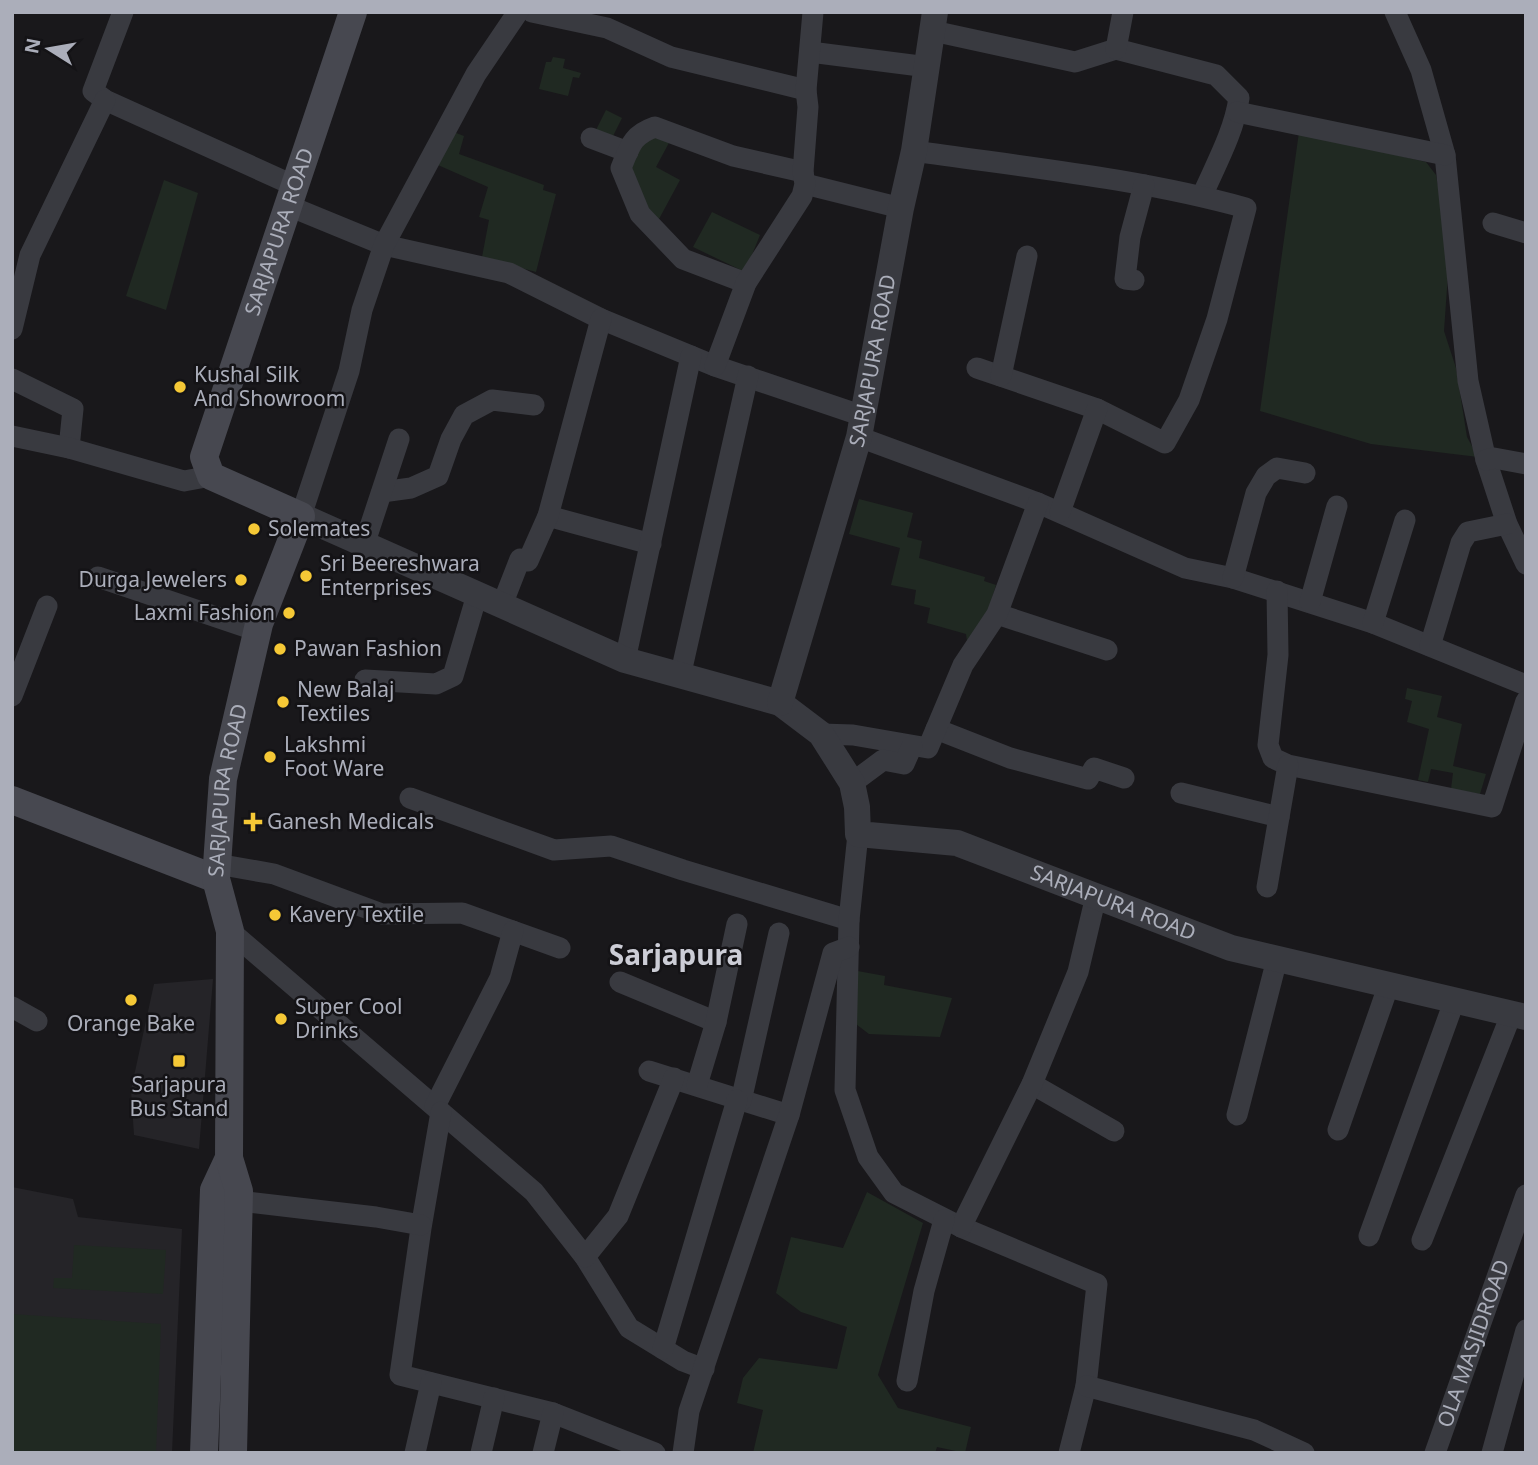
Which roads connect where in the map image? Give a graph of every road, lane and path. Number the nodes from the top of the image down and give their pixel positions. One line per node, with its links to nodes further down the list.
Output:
1 (123, 12): 13 (street)
2 (353, 12): 21 (main road, SARJAPURA ROAD)
3 (518, 12): 26 (street)
4 (532, 12): 12 (street)
5 (813, 12): 10 (street)
6 (1123, 12): 9 (street)
7 (1395, 12): 18 (street)
8 (934, 22): 9 (street); 11 (street, SARJAPURA ROAD)
9 (1116, 49): 14 (street)
10 (810, 52): 11 (street); 12 (street)
11 (928, 67): 16 (street, SARJAPURA ROAD)
12 (806, 90): 19 (street)
13 (105, 100): 21 (street); 31 (street)
14 (1237, 112): 18 (street); 22 (street)
15 (591, 138): 17 (street)
16 (914, 151): 20 (street); 23 (street, SARJAPURA ROAD)
17 (628, 152): 19 (street); 29 (street)
18 (1445, 155): 44 (street)
19 (804, 178): 23 (street); 29 (street)
20 (1144, 185): 22 (street); 28 (street)
21 (292, 196): 26 (street); 47 (main road, SARJAPURA ROAD)
22 (1202, 196): 39 (street)
23 (901, 208): 40 (street, SARJAPURA ROAD)
24 (1493, 223): 25 (street)
25 (1526, 233)
26 (384, 245): 30 (street); 52 (street)
27 (1027, 256): 36 (street)
28 (1134, 280)
29 (746, 283): 33 (street)
30 (601, 318): 32 (street); 53 (street)
31 (12, 329)
32 (691, 356): 33 (street); 56 (street)
33 (715, 366): 35 (street)
34 (976, 368): 36 (street)
35 (748, 376): 40 (street); 72 (street)
36 (1001, 376): 39 (street)
37 (12, 379): 43 (street)
38 (534, 405): 48 (street)
39 (1097, 409): 51 (street)
40 (861, 427): 49 (street); 77 (street, SARJAPURA ROAD)
41 (12, 436): 43 (street)
42 (399, 439): 48 (street)
43 (69, 448): 47 (street)
44 (1486, 460): 45 (street); 55 (street)
45 (1526, 464)
46 (1305, 473): 60 (street)
47 (211, 476): 52 (main road)
48 (382, 492): 57 (street)
49 (1038, 503): 51 (street); 66 (street)
50 (1337, 506): 63 (street)
51 (1060, 512): 60 (street)
52 (301, 516): 57 (street); 68 (main road, SARJAPURA ROAD)
53 (548, 516): 56 (street); 64 (street)
54 (1405, 520): 67 (street)
55 (1507, 524): 58 (street); 69 (street)
56 (651, 544): 71 (street)
57 (364, 545): 62 (street)
58 (1526, 564)
59 (98, 577): 68 (street)
60 (1233, 578): 61 (street)
61 (1277, 591): 63 (street); 81 (street)
62 (477, 595): 64 (street); 73 (street)
63 (1310, 602): 67 (street)
64 (502, 605): 71 (street)
65 (47, 606): 75 (street)
66 (997, 614): 70 (street); 78 (street)
67 (1373, 623): 69 (street)
68 (258, 631): 89 (main road, SARJAPURA ROAD)
69 (1430, 646): 74 (street)
70 (1107, 650)
71 (625, 660): 72 (street)
72 (680, 677): 77 (street)
73 (365, 680)
74 (1526, 685)
75 (12, 696)
76 (1526, 701): 81 (street)
77 (780, 702): 79 (street)
78 (936, 729): 80 (street); 82 (street)
79 (821, 734): 80 (street); 83 (street)
80 (912, 746): 83 (street)
81 (1287, 765): 87 (street)
82 (1124, 778)
83 (852, 783): 88 (street)
84 (1181, 793): 87 (street)
85 (410, 798): 92 (street)
86 (12, 800): 89 (main road)
87 (1279, 817): 90 (street)
88 (858, 834): 91 (street, SARJAPURA ROAD); 92 (street)
89 (216, 871): 94 (main road, SARJAPURA ROAD); 95 (street)
90 (1267, 887)
91 (1096, 896): 99 (street, SARJAPURA ROAD); 109 (street)
92 (849, 920): 97 (street)
93 (737, 924): 106 (street)
94 (230, 931): 112 (street); 117 (main road, SARJAPURA ROAD)
95 (513, 931): 98 (street); 112 (street)
96 (779, 933): 111 (street)
97 (849, 947): 113 (street); 120 (street)
98 (560, 948)
99 (1277, 959): 101 (street, SARJAPURA ROAD); 114 (street)
100 (620, 982): 106 (street)
101 (1389, 984): 102 (street, SARJAPURA ROAD); 115 (street)
102 (1455, 999): 104 (street, SARJAPURA ROAD); 122 (street)
103 (12, 1007): 105 (street)
104 (1518, 1016): 123 (street)
105 (37, 1021)
106 (716, 1021): 110 (street)
107 (649, 1071): 108 (street)
108 (674, 1078): 110 (street); 124 (street)
109 (1032, 1084): 116 (street); 120 (street)
110 (697, 1085): 111 (street)
111 (739, 1100): 113 (street); 126 (street)
112 (438, 1109): 121 (street); 124 (street)
113 (789, 1115): 127 (street)
114 (1237, 1115)
115 (1338, 1130)
116 (1114, 1131)
117 (229, 1158): 119 (main road, SARJAPURA ROAD); 133 (main road, SARJAPURA ROAD)
118 (1526, 1195): 142 (street, OLA MASJIDROAD)
119 (239, 1201): 121 (street); 134 (main road, SARJAPURA ROAD)
120 (952, 1224): 128 (street); 130 (street)
121 (422, 1225): 129 (street)
122 (1369, 1236)
123 (1422, 1240)
124 (585, 1257): 126 (street)
125 (1526, 1330): 143 (street)
126 (663, 1349): 127 (street)
127 (704, 1368): 139 (street)
128 (907, 1381)
129 (431, 1383): 131 (street); 135 (street)
130 (1086, 1386): 140 (street); 141 (street)
131 (494, 1398): 132 (street); 136 (street)
132 (553, 1413): 137 (street); 138 (street)
133 (204, 1453)
134 (233, 1453)
135 (415, 1453)
136 (481, 1453)
137 (543, 1453)
138 (655, 1453)
139 (683, 1453)
140 (1069, 1453)
141 (1304, 1453)
142 (1435, 1453)
143 (1492, 1453)

